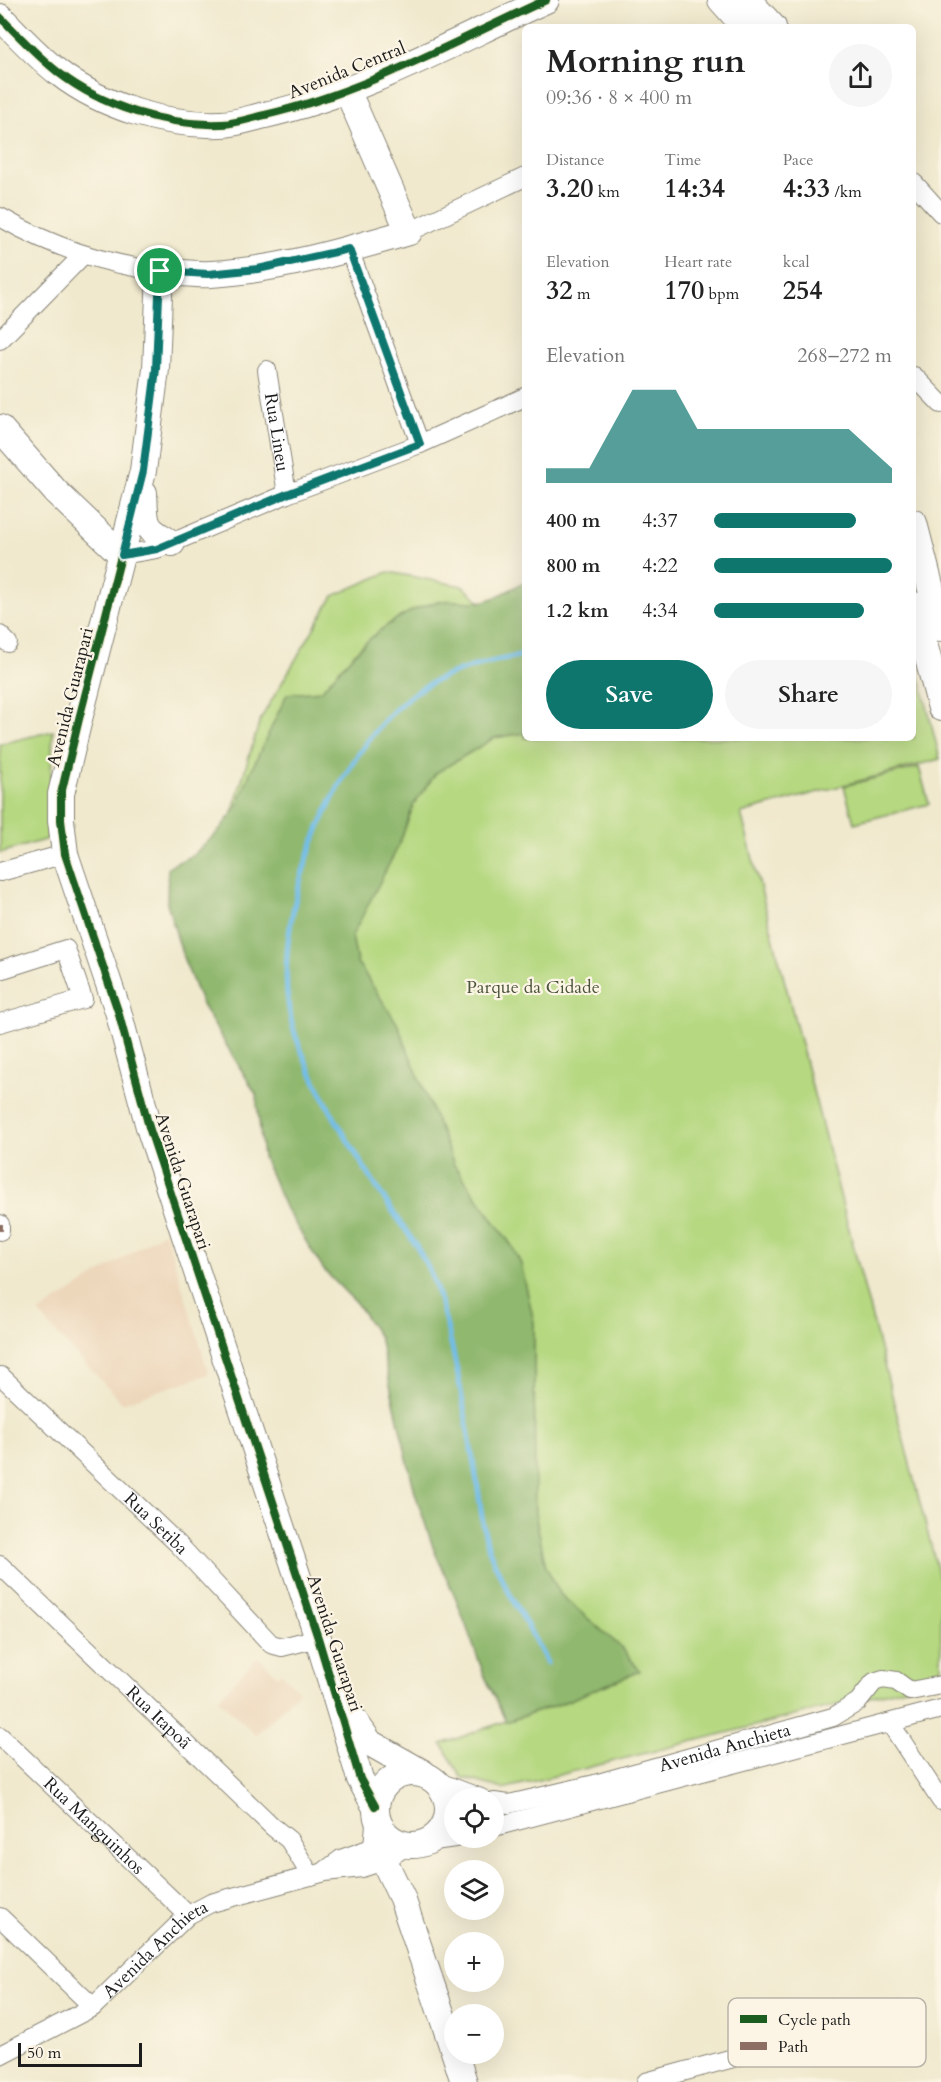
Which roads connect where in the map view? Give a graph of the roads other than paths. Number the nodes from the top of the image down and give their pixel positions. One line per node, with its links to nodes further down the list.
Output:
1 (546, 0): 7 (street, Avenida Central)
2 (721, 0): 5 (street)
3 (748, 0): 6 (street)
4 (2, 24): 7 (street, Avenida Central)
5 (742, 24)
6 (770, 24)
7 (347, 90): 12 (street)
8 (522, 178): 12 (street)
9 (916, 185): 10 (street)
10 (939, 208)
11 (0, 217): 14 (street)
12 (409, 232): 13 (street)
13 (349, 249): 15 (street); 22 (street)
14 (82, 255): 15 (street); 16 (street)
15 (160, 271): 23 (street)
16 (0, 340)
17 (267, 370): 24 (street, Rua Lineu)
18 (916, 378): 20 (street)
19 (522, 398): 22 (street)
20 (941, 404)
21 (4, 440): 27 (street)
22 (420, 444): 24 (street)
23 (140, 482): 25 (street, Avenida Guarapari); 28 (street)
24 (287, 494): 28 (street)
25 (134, 509): 27 (street); 29 (street, Avenida Guarapari)
26 (916, 531): 31 (street)
27 (98, 534): 29 (street)
28 (172, 543): 29 (street)
29 (122, 555): 33 (street, Avenida Guarapari)
30 (916, 613): 32 (street)
31 (941, 628)
32 (941, 708)
33 (65, 854): 34 (street); 35 (street, Avenida Guarapari)
34 (0, 872)
35 (95, 939): 36 (street); 38 (street, Avenida Guarapari)
36 (66, 949): 37 (street); 39 (street)
37 (0, 970)
38 (110, 988): 39 (street); 45 (street, Avenida Guarapari)
39 (83, 999): 40 (street)
40 (0, 1023)
41 (0, 1224): 42 (street)
42 (0, 1231)
43 (1, 1376): 45 (street, Rua Setiba)
44 (0, 1565): 61 (street, Rua Itapoã)
45 (318, 1638): 48 (street, Avenida Guarapari)
46 (941, 1685): 47 (street)
47 (910, 1691): 49 (street, Avenida Anchieta); 51 (street)
48 (336, 1693): 53 (street, Avenida Guarapari); 58 (street, Avenida Guarapari)
49 (858, 1702): 51 (street); 56 (street, Avenida Anchieta)
50 (941, 1709): 51 (street, Avenida Anchieta)
51 (891, 1722): 55 (street); 57 (street, Avenida Anchieta)
52 (0, 1736): 63 (street, Rua Manguinhos)
53 (431, 1778): 54 (street); 58 (street); 60 (street)
54 (456, 1788)
55 (941, 1801)
56 (504, 1803)
57 (504, 1824)
58 (379, 1835): 60 (street, Avenida Anchieta); 60 (street); 61 (street, Avenida Anchieta); 62 (street, Avenida Guarapari)
59 (444, 1840): 60 (street, Avenida Anchieta)
60 (418, 1844): 62 (street, Avenida Guarapari)
61 (318, 1874): 63 (street, Avenida Anchieta)
62 (402, 1898): 66 (street, Avenida Guarapari)
63 (188, 1915): 65 (street, Avenida Anchieta)
64 (0, 1917): 65 (street)
65 (93, 2007): 67 (street, Avenida Anchieta)
66 (444, 2020)
67 (0, 2055)
68 (728, 2059): 71 (street)
69 (459, 2064): 70 (street, Avenida Guarapari)
70 (464, 2082)
71 (646, 2082)

